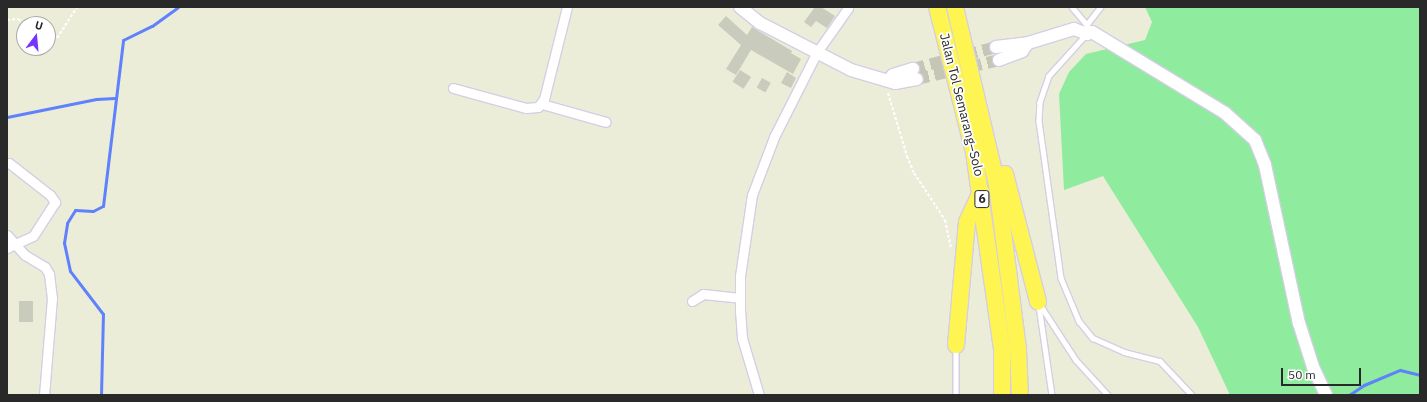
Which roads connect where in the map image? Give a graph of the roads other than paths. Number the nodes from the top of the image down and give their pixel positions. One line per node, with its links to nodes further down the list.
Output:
1 (567, 7): 15 (street)
2 (740, 7): 11 (street)
3 (937, 7): 19 (highway, Jalan Tol Semarang–Solo / 6)
4 (955, 7): 16 (highway, Jalan Tol Semarang–Solo / 6)
5 (1072, 7): 8 (lane)
6 (1101, 7): 8 (lane)
7 (848, 8): 11 (street)
8 (1087, 29): 9 (street); 33 (lane); 34 (street)
9 (1028, 43): 10 (street); 12 (street)
10 (996, 48)
11 (817, 52): 13 (street); 22 (street)
12 (999, 60)
13 (915, 74)
14 (453, 88): 15 (street)
15 (542, 104): 17 (street)
16 (980, 106): 24 (highway); 30 (highway, Jalan Tol Semarang–Solo / 6)
17 (606, 122)
18 (9, 163): 21 (street)
19 (981, 192): 25 (highway); 29 (highway, Jalan Tol Semarang–Solo / 6)
20 (7, 235): 21 (street)
21 (11, 246): 26 (street)
22 (740, 298): 23 (street); 27 (street)
23 (692, 301)
24 (1038, 302): 31 (lane); 32 (lane)
25 (956, 346): 28 (lane)
26 (44, 395)
27 (759, 395)
28 (956, 395)
29 (1002, 395)
30 (1020, 395)
31 (1052, 395)
32 (1108, 395)
33 (1192, 395)
34 (1326, 395)

